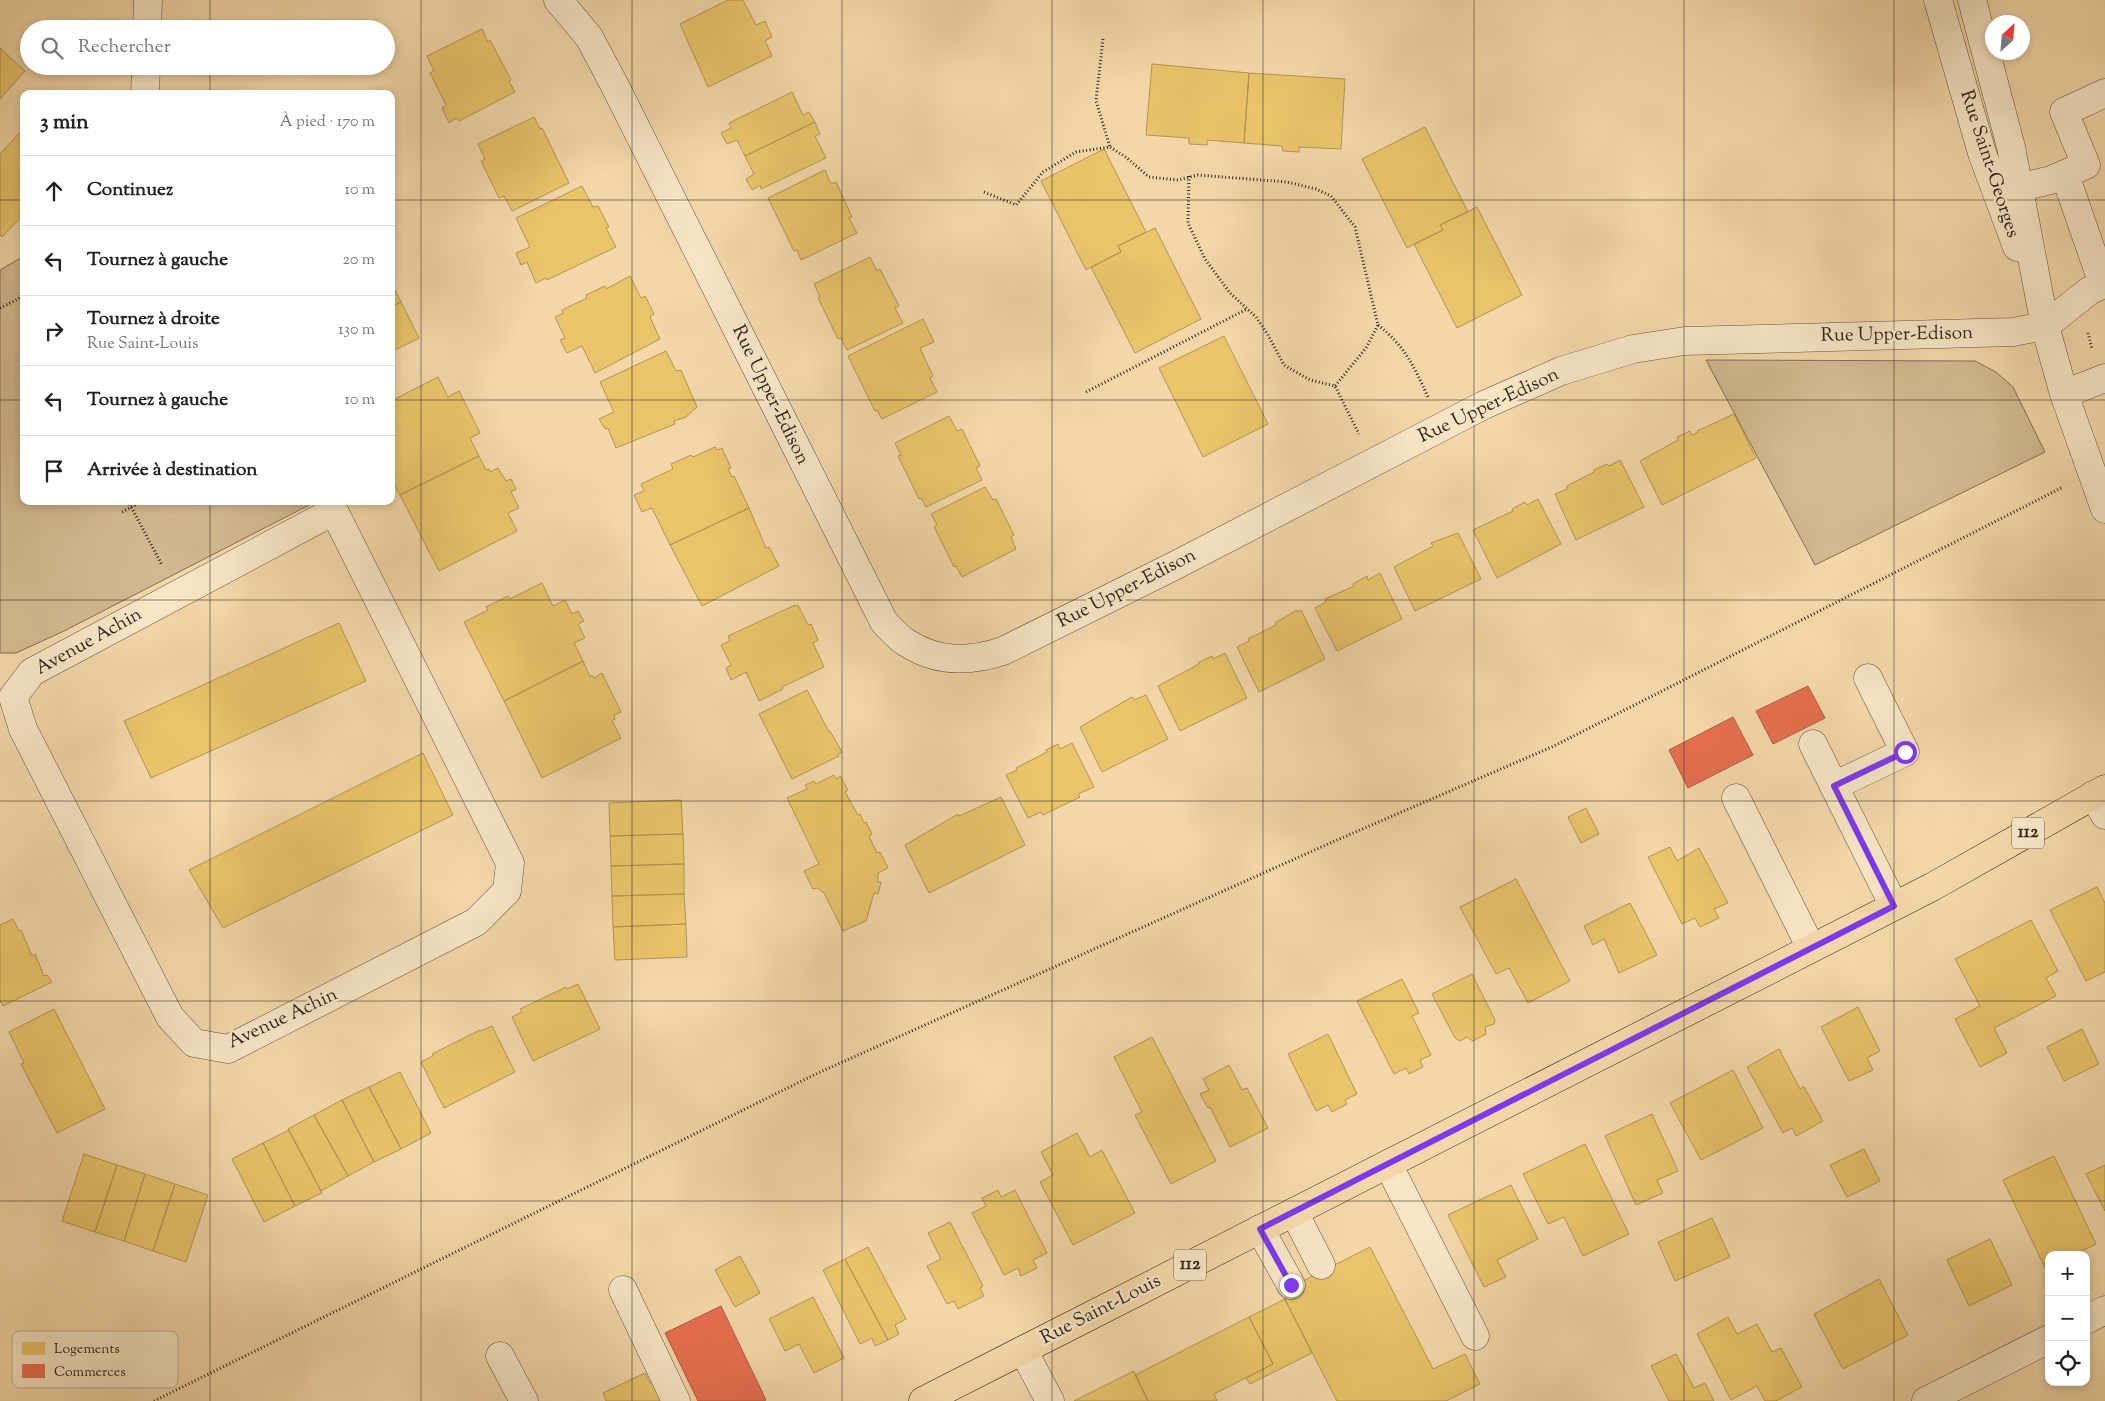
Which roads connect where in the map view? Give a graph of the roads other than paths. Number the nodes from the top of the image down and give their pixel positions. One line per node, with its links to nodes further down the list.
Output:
1 (148, 0): 5 (street)
2 (558, 0): 11 (street, Rue Upper-Edison)
3 (1938, 0): 10 (street, Rue Saint-Georges)
4 (1972, 0): 10 (street, Rue Saint-Georges)
5 (147, 20)
6 (146, 75): 7 (street)
7 (145, 90)
8 (2105, 93): 9 (street)
9 (2065, 175): 10 (street); 11 (street)
10 (2008, 190): 11 (street, Rue Saint-Georges)
11 (2046, 326): 13 (street, Rue Saint-Georges)
12 (2105, 378): 13 (street)
13 (2064, 394): 15 (street, Rue Saint-Georges)
14 (331, 506): 14 (street, Avenue Achin)
15 (2105, 509)
16 (1868, 678): 18 (street)
17 (1813, 744): 18 (street)
18 (1834, 786): 21 (street)
19 (1736, 798): 22 (street)
20 (2101, 800): 21 (main road, Rue Saint-Louis / 112)
21 (1894, 906): 22 (main road, Rue Saint-Louis / 112)
22 (1811, 948): 23 (main road, Rue Saint-Louis / 112)
23 (1388, 1164): 24 (main road, Rue Saint-Louis / 112); 31 (street)
24 (1294, 1212): 25 (main road, Rue Saint-Louis / 112); 26 (street)
25 (1260, 1229): 27 (street); 33 (main road, Rue Saint-Louis / 112)
26 (1321, 1265)
27 (1291, 1285)
28 (623, 1290): 36 (street)
29 (2105, 1310): 30 (street)
30 (2090, 1318)
31 (1475, 1336)
32 (2045, 1341): 39 (street)
33 (1023, 1350): 37 (main road, Rue Saint-Louis / 112); 38 (street)
34 (500, 1356): 35 (street)
35 (524, 1401)
36 (676, 1401)
37 (923, 1401)
38 (1050, 1401)
39 (1926, 1401)

